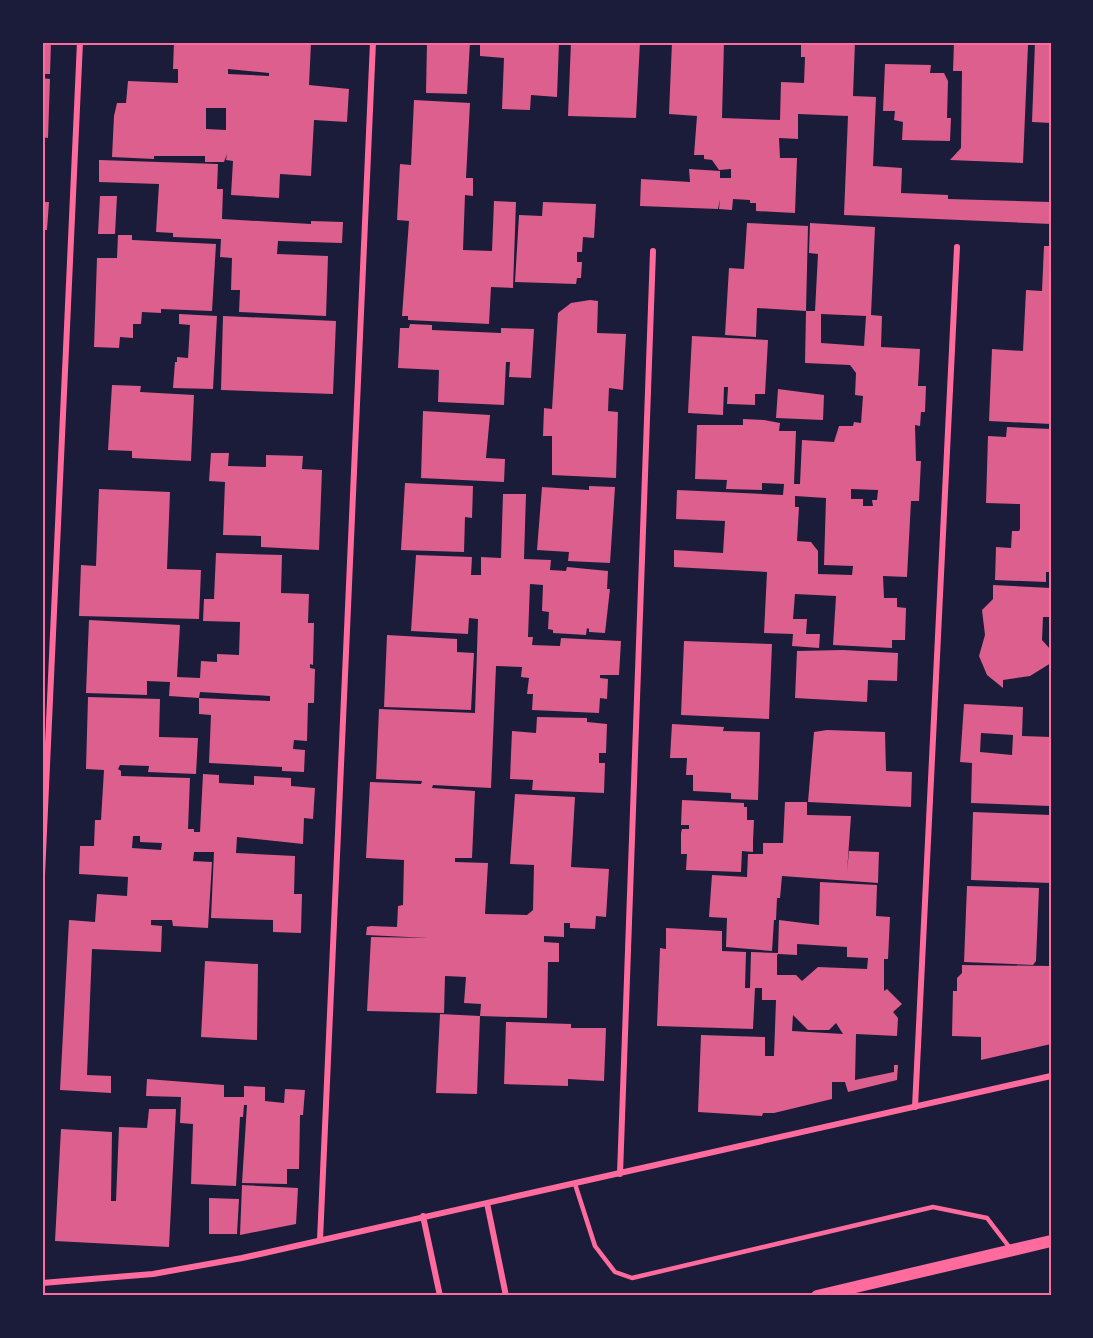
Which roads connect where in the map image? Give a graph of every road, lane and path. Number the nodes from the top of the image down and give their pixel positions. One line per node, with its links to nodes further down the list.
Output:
1 (80, 42): 5 (street)
2 (373, 42): 12 (street)
3 (957, 248): 7 (street)
4 (653, 251): 8 (street)
5 (42, 875)
6 (1051, 1076): 7 (street)
7 (915, 1107): 8 (street)
8 (620, 1174): 9 (street)
9 (575, 1184): 10 (street); 14 (lane)
10 (487, 1203): 11 (street); 17 (street)
11 (423, 1216): 12 (street); 16 (street)
12 (320, 1240): 15 (street)
13 (1051, 1241): 14 (main road)
14 (1012, 1250): 18 (main road)
15 (42, 1283)
16 (440, 1296)
17 (506, 1296)
18 (819, 1296)

